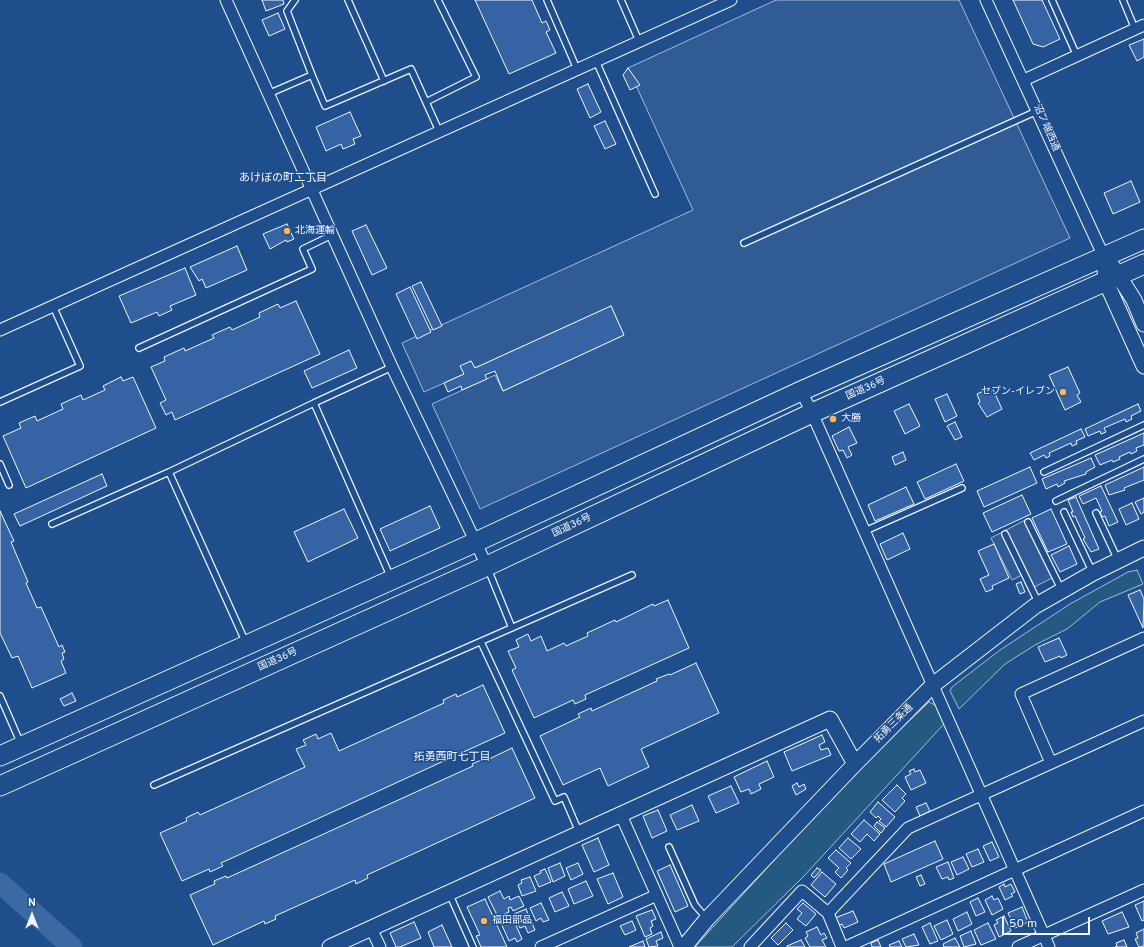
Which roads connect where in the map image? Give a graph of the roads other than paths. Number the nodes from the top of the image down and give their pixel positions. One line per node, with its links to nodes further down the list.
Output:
1 (226, 0): 19 (street)
2 (295, 0): 16 (lane)
3 (348, 0): 18 (lane)
4 (438, 0): 20 (lane)
5 (546, 0): 15 (lane)
6 (621, 0): 12 (lane)
7 (731, 0): 12 (street)
8 (986, 0): 17 (street, 沼ノ端西通)
9 (1052, 0): 13 (lane)
10 (1123, 0): 11 (lane)
11 (1140, 27): 13 (street)
12 (639, 42): 14 (street)
13 (1077, 56): 17 (street)
14 (596, 61): 15 (street); 24 (lane)
15 (578, 69): 22 (street)
16 (312, 75): 18 (lane); 19 (lane)
17 (1024, 80): 21 (street, 沼ノ端西通)
18 (384, 81): 20 (lane)
19 (268, 94): 23 (street)
20 (426, 102): 22 (lane)
21 (1038, 110): 27 (lane); 28 (street, 沼ノ端西通)
22 (439, 131): 23 (street)
23 (311, 189): 25 (street); 31 (street)
24 (655, 194)
25 (332, 235): 34 (lane); 36 (street)
26 (1144, 239): 28 (highway)
27 (744, 243)
28 (1104, 257): 30 (street, 沼ノ端西通); 37 (highway)
29 (1144, 264): 30 (highway, 国道36号)
30 (1112, 279): 32 (street, 沼ノ端西通); 35 (street, 沼ノ端西通); 40 (highway, 国道36号)
31 (53, 306): 33 (street); 38 (lane)
32 (1144, 324)
33 (0, 330)
34 (139, 348)
35 (1144, 366)
36 (392, 368): 39 (lane); 55 (street)
37 (801, 391): 40 (street); 55 (highway)
38 (0, 402)
39 (314, 403): 44 (lane); 61 (lane)
40 (812, 413): 53 (street); 58 (highway, 国道36号)
41 (1144, 425): 45 (lane)
42 (1144, 459): 48 (lane)
43 (0, 464): 46 (lane)
44 (169, 472): 52 (lane); 67 (lane)
45 (1044, 472)
46 (10, 485)
47 (962, 488): 53 (lane)
48 (1056, 501)
49 (1064, 512): 59 (lane)
50 (1096, 513): 57 (lane)
51 (1028, 522): 62 (lane)
52 (52, 524)
53 (865, 531): 68 (street)
54 (1005, 534): 63 (lane)
55 (476, 542): 58 (street); 61 (highway)
56 (1143, 552): 57 (street, 拓勇三条通)
57 (1118, 560): 59 (street, 拓勇三条通)
58 (486, 566): 64 (lane); 77 (highway, 国道36号)
59 (1093, 573): 62 (street, 拓勇三条通)
60 (632, 575): 64 (lane)
61 (391, 580): 67 (highway)
62 (1062, 591): 63 (street, 拓勇三条通)
63 (1039, 604): 68 (street, 拓勇三条通)
64 (512, 628): 66 (lane)
65 (1144, 638): 74 (street)
66 (481, 642): 76 (lane); 81 (lane)
67 (247, 645): 72 (highway)
68 (934, 685): 75 (street, 拓勇三条通); 78 (street)
69 (0, 696): 70 (lane)
70 (3, 710): 72 (lane)
71 (1144, 721): 74 (street)
72 (22, 746): 73 (highway)
73 (0, 756)
74 (1051, 763): 78 (street)
75 (855, 764): 80 (street); 88 (street, 拓勇三条通)
76 (154, 785)
77 (0, 786)
78 (982, 795): 83 (street); 87 (street)
79 (1144, 812): 83 (street)
80 (621, 815): 81 (street); 86 (street)
81 (579, 833): 85 (street)
82 (669, 847): 88 (lane)
83 (1015, 871): 90 (street); 99 (street)
84 (1144, 890): 90 (street)
85 (449, 892): 89 (street); 93 (lane)
86 (657, 895): 94 (street); 95 (street)
87 (828, 912): 97 (street); 98 (street)
88 (707, 919): 96 (street, 拓勇三条通)
89 (371, 928): 91 (street); 92 (street)
90 (1044, 935): 100 (street); 101 (street)
91 (330, 947)
92 (380, 947)
93 (473, 947)
94 (541, 947)
95 (680, 947)
96 (684, 947)
97 (750, 947)
98 (842, 947)
99 (846, 947)
100 (1018, 947)
101 (1049, 947)

